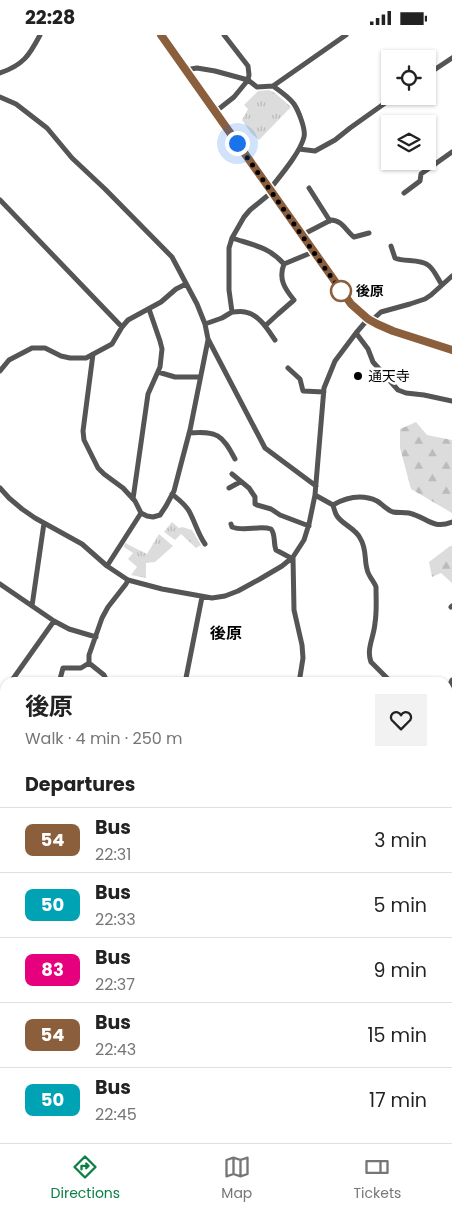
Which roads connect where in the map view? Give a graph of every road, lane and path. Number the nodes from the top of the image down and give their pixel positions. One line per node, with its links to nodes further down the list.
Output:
1 (40, 35): 8 (street)
2 (161, 35): 7 (main road)
3 (224, 35): 9 (street)
4 (346, 35): 10 (street)
5 (452, 57): 6 (street)
6 (436, 68)
7 (187, 71): 9 (street); 13 (main road)
8 (0, 73)
9 (248, 80): 10 (street); 13 (street)
10 (273, 86): 14 (street)
11 (0, 97): 28 (street)
12 (383, 105): 14 (street)
13 (215, 112): 17 (main road)
14 (299, 149): 17 (street)
15 (452, 152): 18 (street)
16 (309, 188): 20 (street)
17 (271, 191): 22 (main road); 23 (street)
18 (404, 193)
19 (0, 200): 35 (street)
20 (330, 221): 21 (street); 22 (street)
21 (368, 233)
22 (302, 235): 25 (main road)
23 (232, 238): 26 (street); 31 (street)
24 (391, 247): 29 (street)
25 (313, 252): 26 (street); 32 (main road)
26 (284, 264): 34 (street)
27 (452, 276): 29 (street)
28 (186, 284): 30 (street); 33 (street)
29 (442, 285): 32 (street)
30 (149, 309): 35 (street); 43 (street)
31 (232, 311): 33 (street); 34 (street)
32 (369, 320): 36 (street); 39 (main road)
33 (205, 324): 37 (street)
34 (265, 326): 38 (street)
35 (122, 327): 40 (street)
36 (356, 333): 45 (street); 46 (street)
37 (208, 339): 44 (street); 51 (street)
38 (275, 340)
39 (452, 351)
40 (93, 354): 42 (street); 56 (street)
41 (288, 368): 45 (street)
42 (0, 371)
43 (158, 372): 44 (street); 56 (street)
44 (200, 377): 47 (street)
45 (324, 392): 51 (street)
46 (452, 401)
47 (189, 433): 48 (street); 54 (street)
48 (235, 459)
49 (232, 474): 50 (street)
50 (240, 482): 53 (street); 62 (street)
51 (316, 486): 55 (street)
52 (0, 488): 60 (street)
53 (229, 488)
54 (172, 494): 58 (street); 63 (street)
55 (315, 495): 57 (street); 62 (street)
56 (133, 499): 58 (street)
57 (333, 505): 59 (street); 78 (street)
58 (141, 513): 65 (street)
59 (452, 522)
60 (44, 523): 65 (street); 69 (street)
61 (231, 525): 64 (street)
62 (309, 526): 64 (street)
63 (205, 544)
64 (292, 557): 68 (street); 77 (street)
65 (107, 566): 66 (street)
66 (128, 579): 68 (street); 71 (street)
67 (0, 584): 69 (street)
68 (202, 597): 76 (street)
69 (32, 606): 70 (street)
70 (54, 621): 71 (street); 73 (street)
71 (96, 637): 72 (street)
72 (89, 663): 74 (street); 75 (street)
73 (14, 677)
74 (61, 677)
75 (105, 677)
76 (186, 677)
77 (300, 677)
78 (386, 677)

